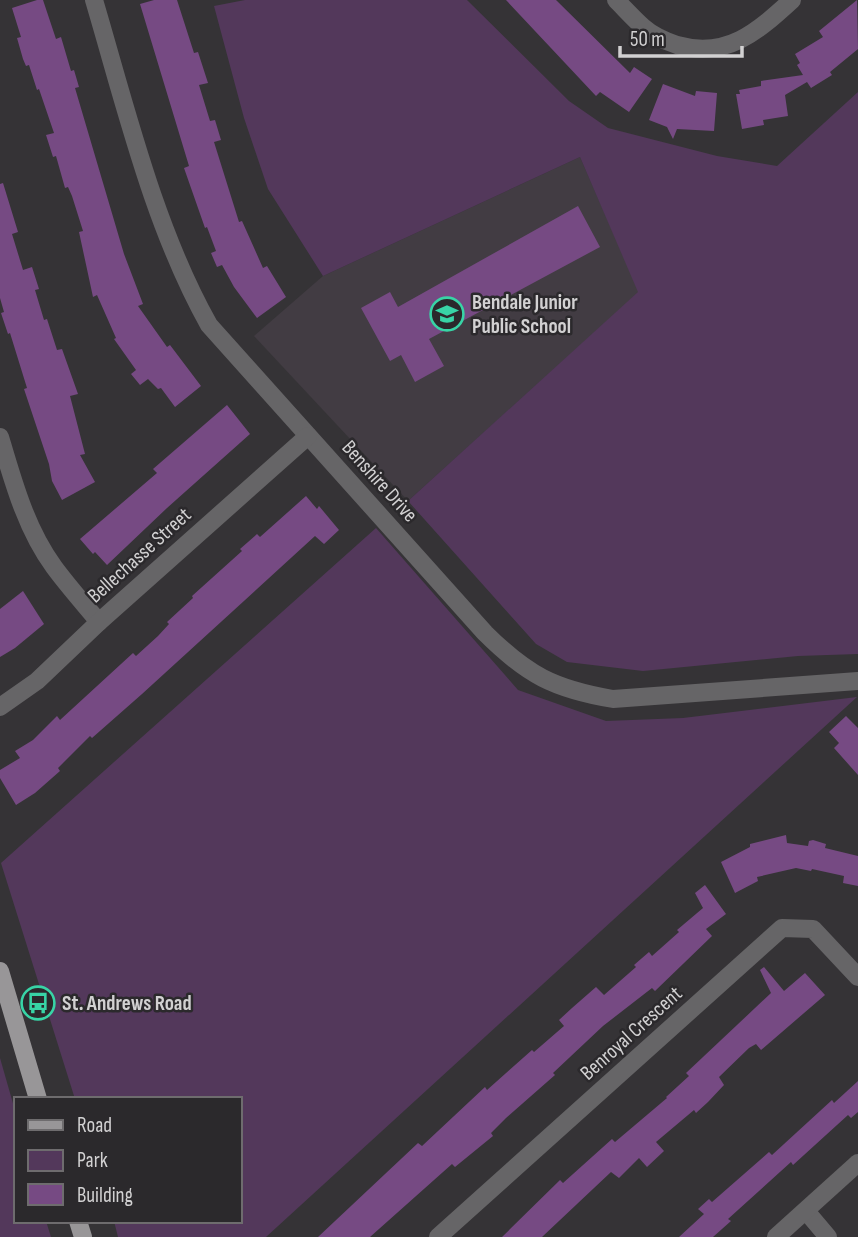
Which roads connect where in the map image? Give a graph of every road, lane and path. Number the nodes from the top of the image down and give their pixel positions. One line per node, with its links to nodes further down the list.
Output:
1 (94, 0): 4 (street, Benshire Drive)
2 (616, 0): 3 (street)
3 (792, 0)
4 (308, 436): 6 (street, Bellechasse Street); 7 (street, Benshire Drive)
5 (0, 437): 6 (street)
6 (99, 622): 8 (street, Bellechasse Street)
7 (858, 681)
8 (0, 707)
9 (0, 971): 11 (main road)
10 (858, 977): 15 (street, Benroyal Crescent)
11 (4, 997): 12 (main road)
12 (37, 1097)
13 (858, 1163): 14 (street)
14 (806, 1211): 16 (street); 17 (street)
15 (444, 1235)
16 (776, 1237)
17 (828, 1237)

